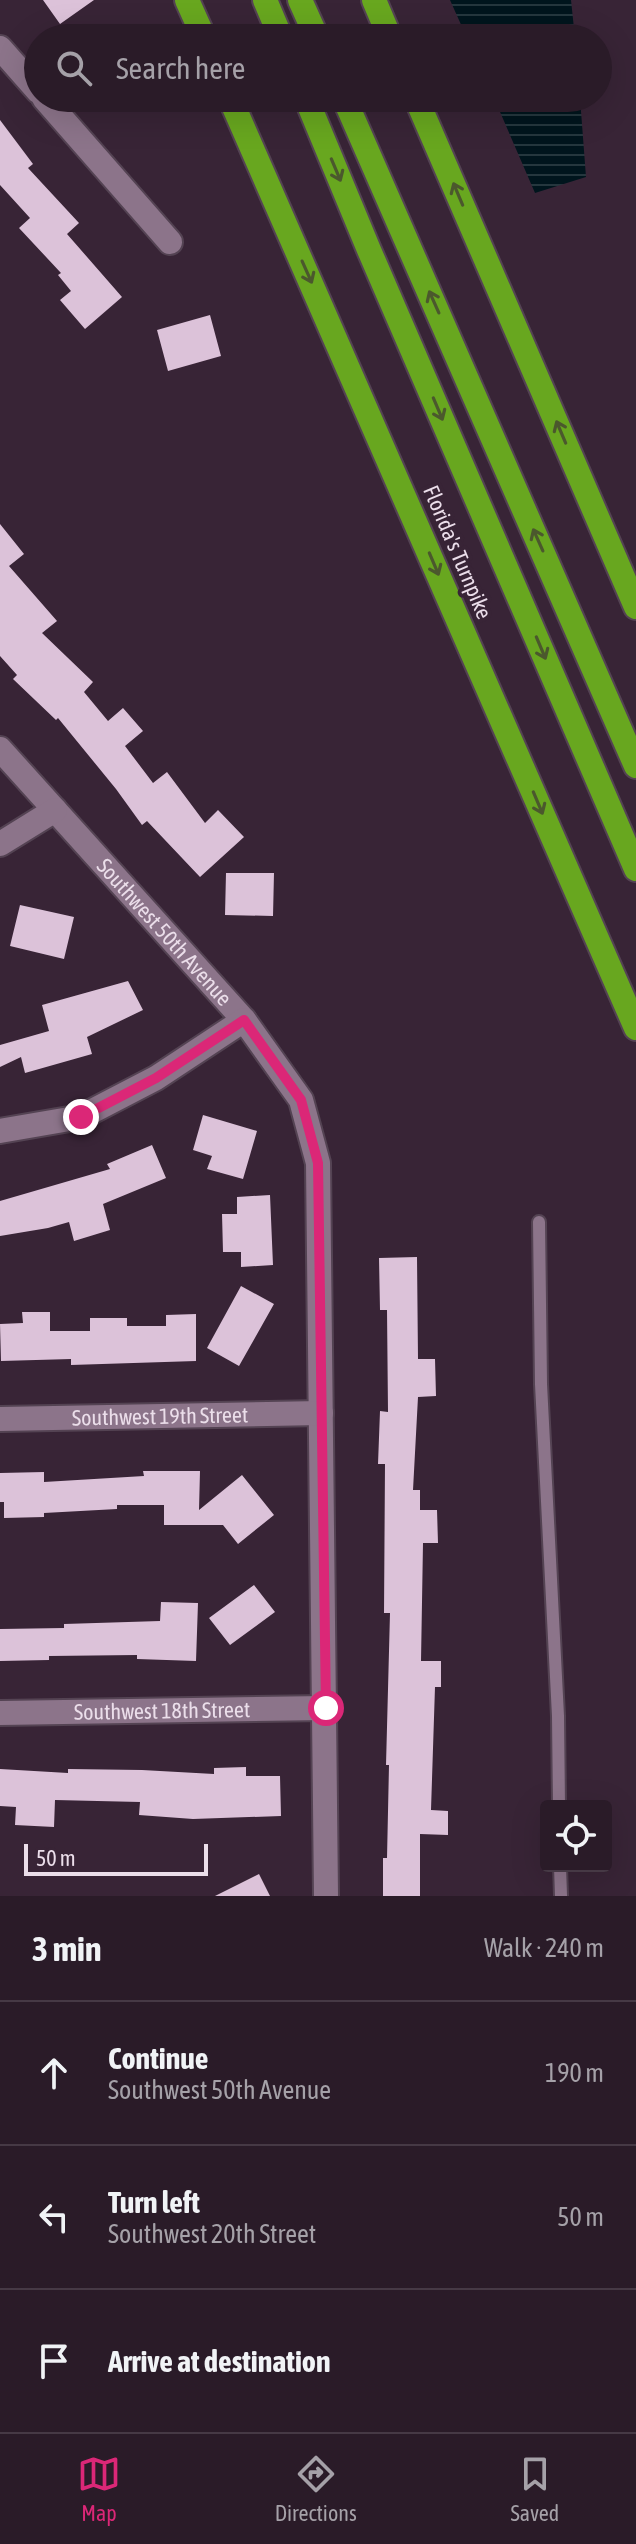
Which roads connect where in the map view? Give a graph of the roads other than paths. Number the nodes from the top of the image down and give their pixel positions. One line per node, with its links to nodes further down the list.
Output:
1 (187, 0): 5 (highway)
2 (265, 0): 6 (highway)
3 (300, 0): 7 (highway)
4 (374, 0): 8 (highway)
5 (198, 24)
6 (275, 24)
7 (311, 24)
8 (384, 24)
9 (0, 48): 10 (street)
10 (24, 75)
11 (56, 112): 16 (street)
12 (236, 112): 24 (highway, Florida's Turnpike, one-way to 24)
13 (312, 112): 22 (highway, one-way to 22)
14 (350, 112): 19 (highway, one-way to 14)
15 (422, 112): 17 (highway, one-way to 15)
16 (170, 242)
17 (636, 607)
18 (0, 749): 20 (street, Southwest 50th Avenue)
19 (636, 766)
20 (55, 810): 21 (street); 23 (street, Southwest 50th Avenue)
21 (0, 844)
22 (636, 869)
23 (244, 1020): 25 (street); 27 (street, Southwest 50th Avenue)
24 (636, 1028)
25 (0, 1131)
26 (539, 1222): 31 (lane)
27 (321, 1413): 28 (street, Southwest 19th Street); 29 (street, Southwest 50th Avenue)
28 (0, 1419)
29 (326, 1708): 30 (street, Southwest 18th Street); 33 (street, Southwest 50th Avenue)
30 (0, 1713)
31 (559, 1800)
32 (560, 1872): 34 (lane)
33 (326, 1896)
34 (561, 1896)

